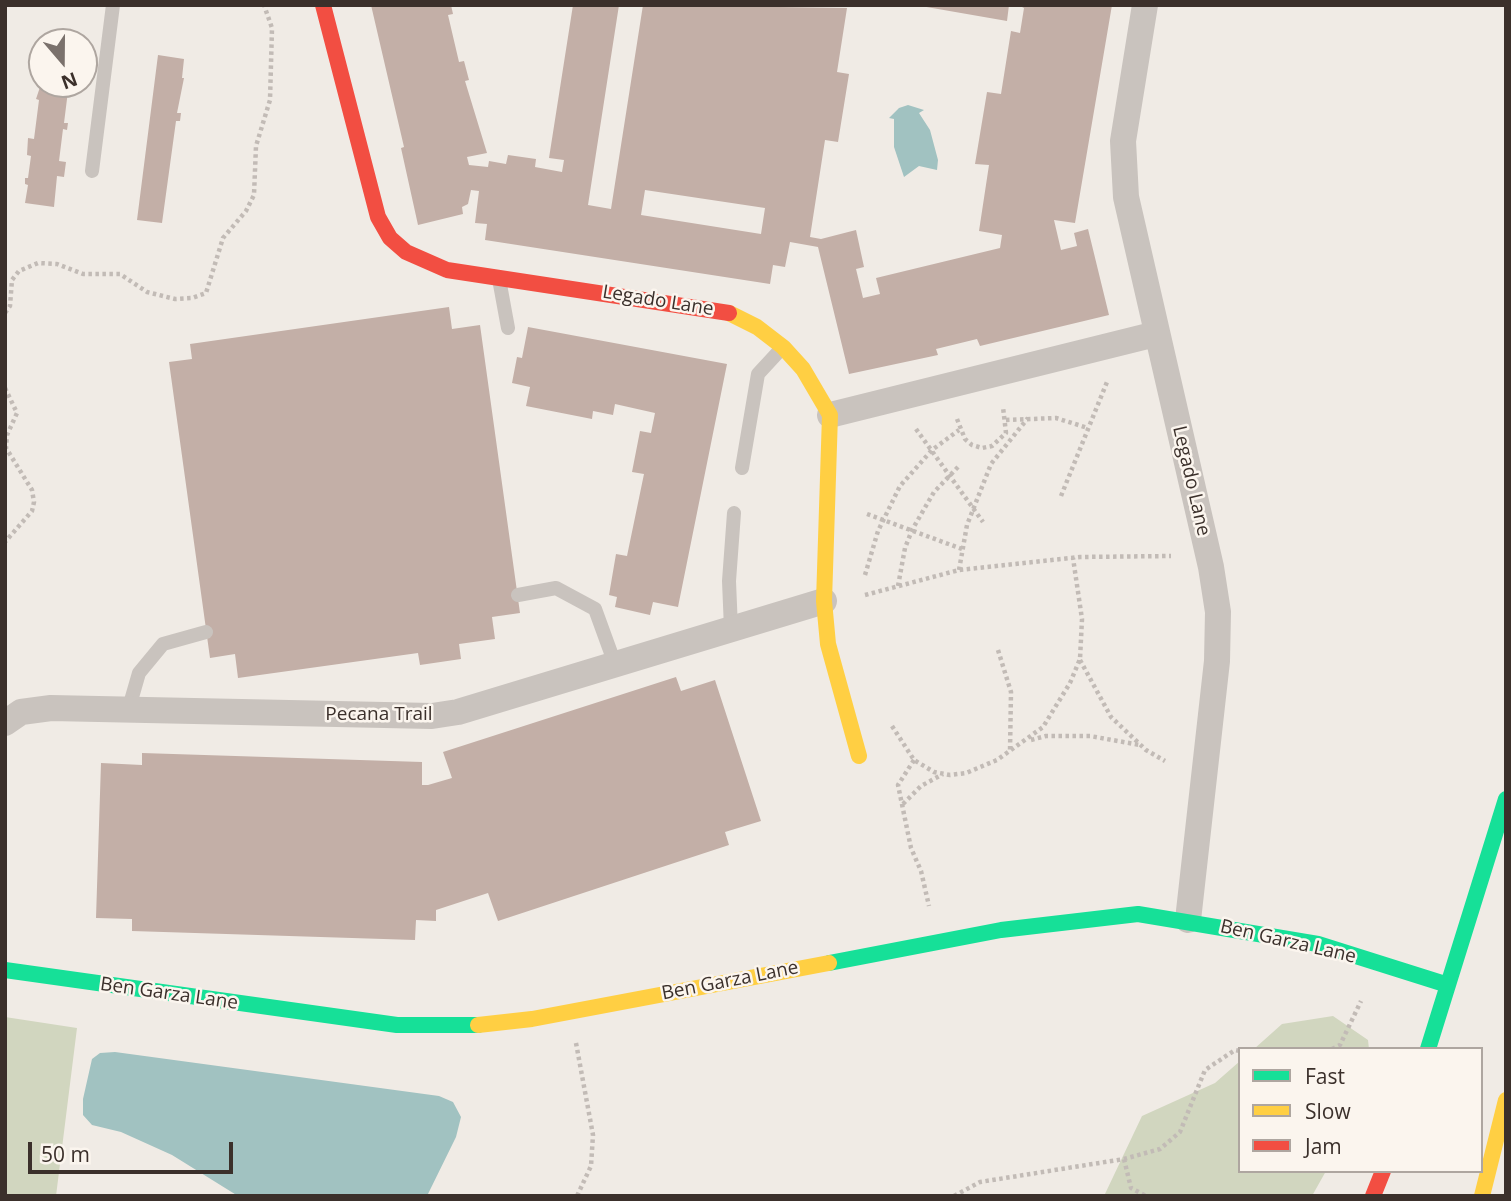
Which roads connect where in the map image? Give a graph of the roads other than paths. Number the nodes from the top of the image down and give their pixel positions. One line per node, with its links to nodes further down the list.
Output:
1 (113, 5): 4 (lane)
2 (323, 5): 5 (main road, Legado Lane)
3 (1145, 5): 7 (street, Legado Lane)
4 (92, 171)
5 (499, 277): 6 (lane); 8 (main road, Legado Lane)
6 (508, 328)
7 (1156, 334): 9 (street); 21 (street, Legado Lane)
8 (783, 347): 9 (main road, Legado Lane); 10 (lane)
9 (830, 415): 13 (main road)
10 (742, 468)
11 (734, 513): 14 (lane)
12 (518, 595): 16 (lane)
13 (824, 601): 14 (street, Pecana Trail); 19 (main road)
14 (732, 629): 16 (street, Pecana Trail)
15 (206, 632): 17 (lane)
16 (615, 664): 17 (street, Pecana Trail)
17 (128, 710): 18 (street, Pecana Trail)
18 (5, 723)
19 (859, 755)
20 (1506, 799): 23 (main road)
21 (1188, 920): 22 (main road, Ben Garza Lane); 23 (main road, Ben Garza Lane)
22 (5, 970)
23 (1448, 985): 24 (main road)
24 (1429, 1047)
25 (1506, 1100): 28 (main road)
26 (1382, 1173): 27 (main road)
27 (1373, 1196)
28 (1482, 1196)

